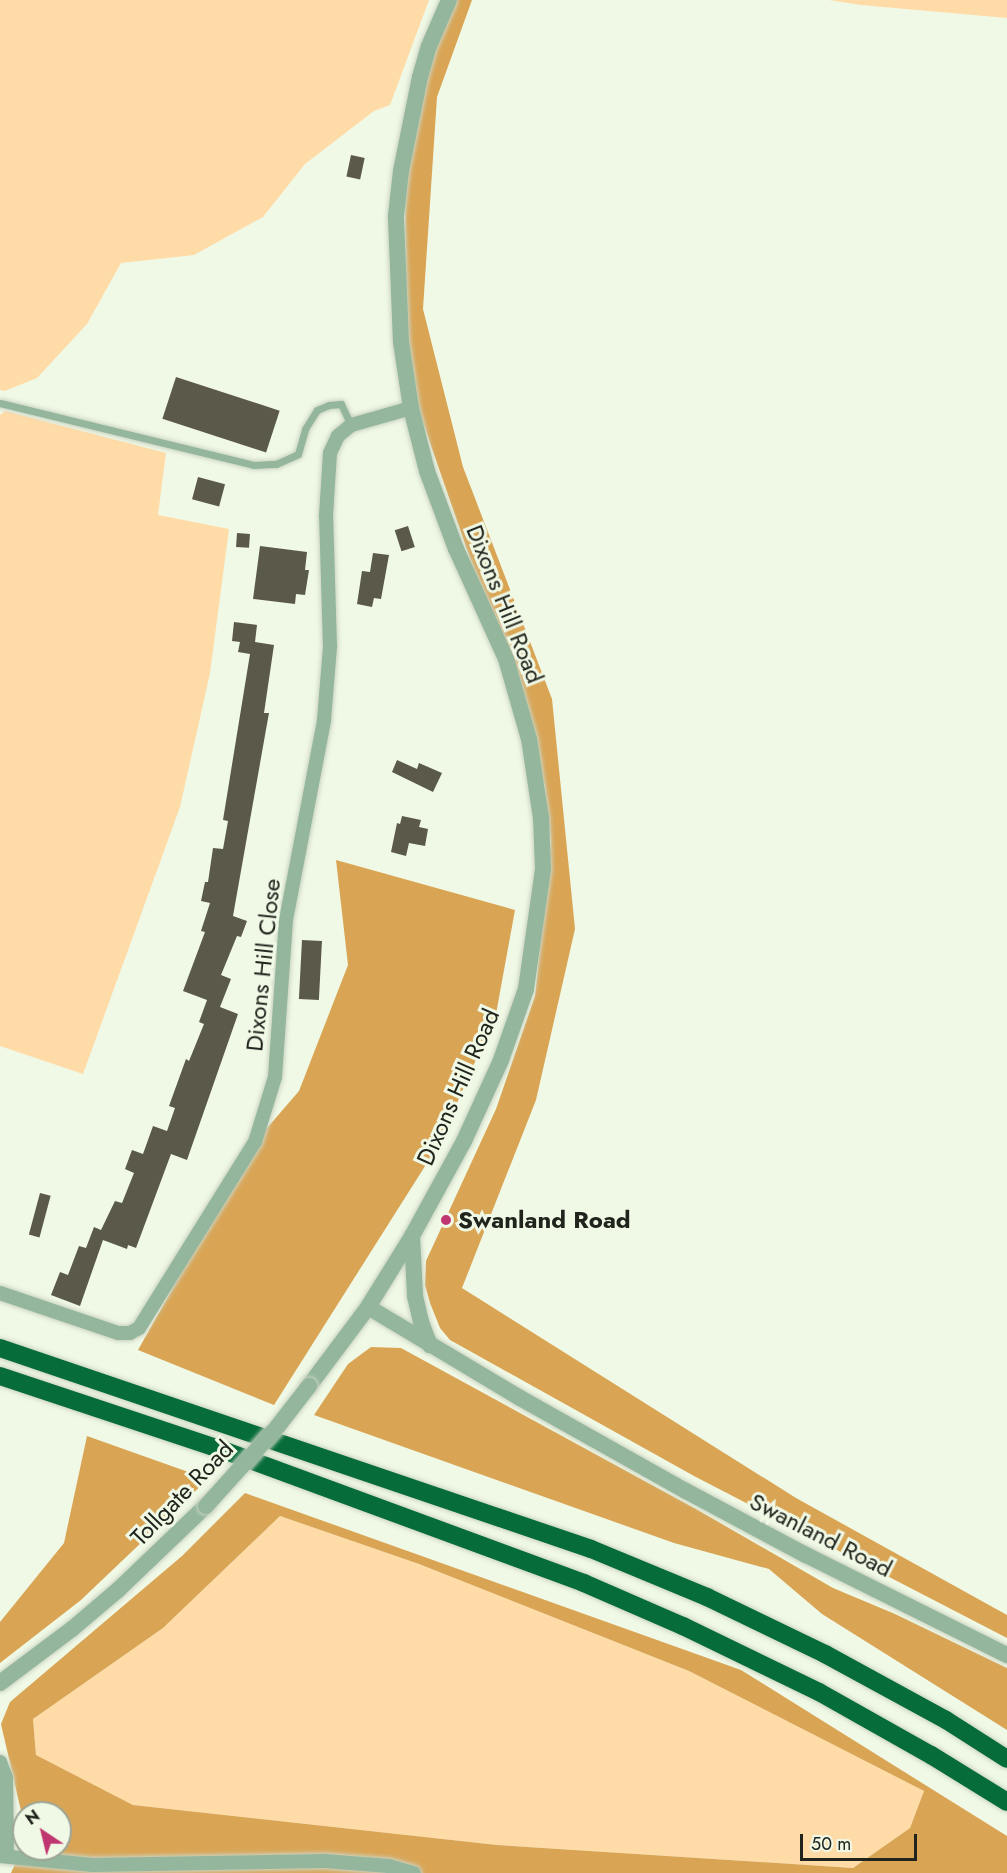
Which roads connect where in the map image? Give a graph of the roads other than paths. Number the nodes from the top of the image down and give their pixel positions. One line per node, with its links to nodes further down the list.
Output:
1 (449, 0): 3 (street, Dixons Hill Road)
2 (0, 403): 4 (lane)
3 (411, 408): 4 (street); 5 (street, Dixons Hill Road)
4 (351, 425): 6 (street, Dixons Hill Close)
5 (412, 1236): 7 (street, Dixons Hill Road); 8 (street)
6 (0, 1293)
7 (368, 1306): 8 (street, Swanland Road); 12 (street, Tollgate Road, bridge)
8 (430, 1345): 11 (street, Swanland Road)
9 (0, 1348): 13 (highway)
10 (0, 1376): 15 (highway)
11 (1007, 1655)
12 (0, 1683)
13 (1007, 1759)
14 (0, 1762): 16 (street)
15 (1007, 1802)
16 (4, 1856): 17 (street)
17 (414, 1873)

